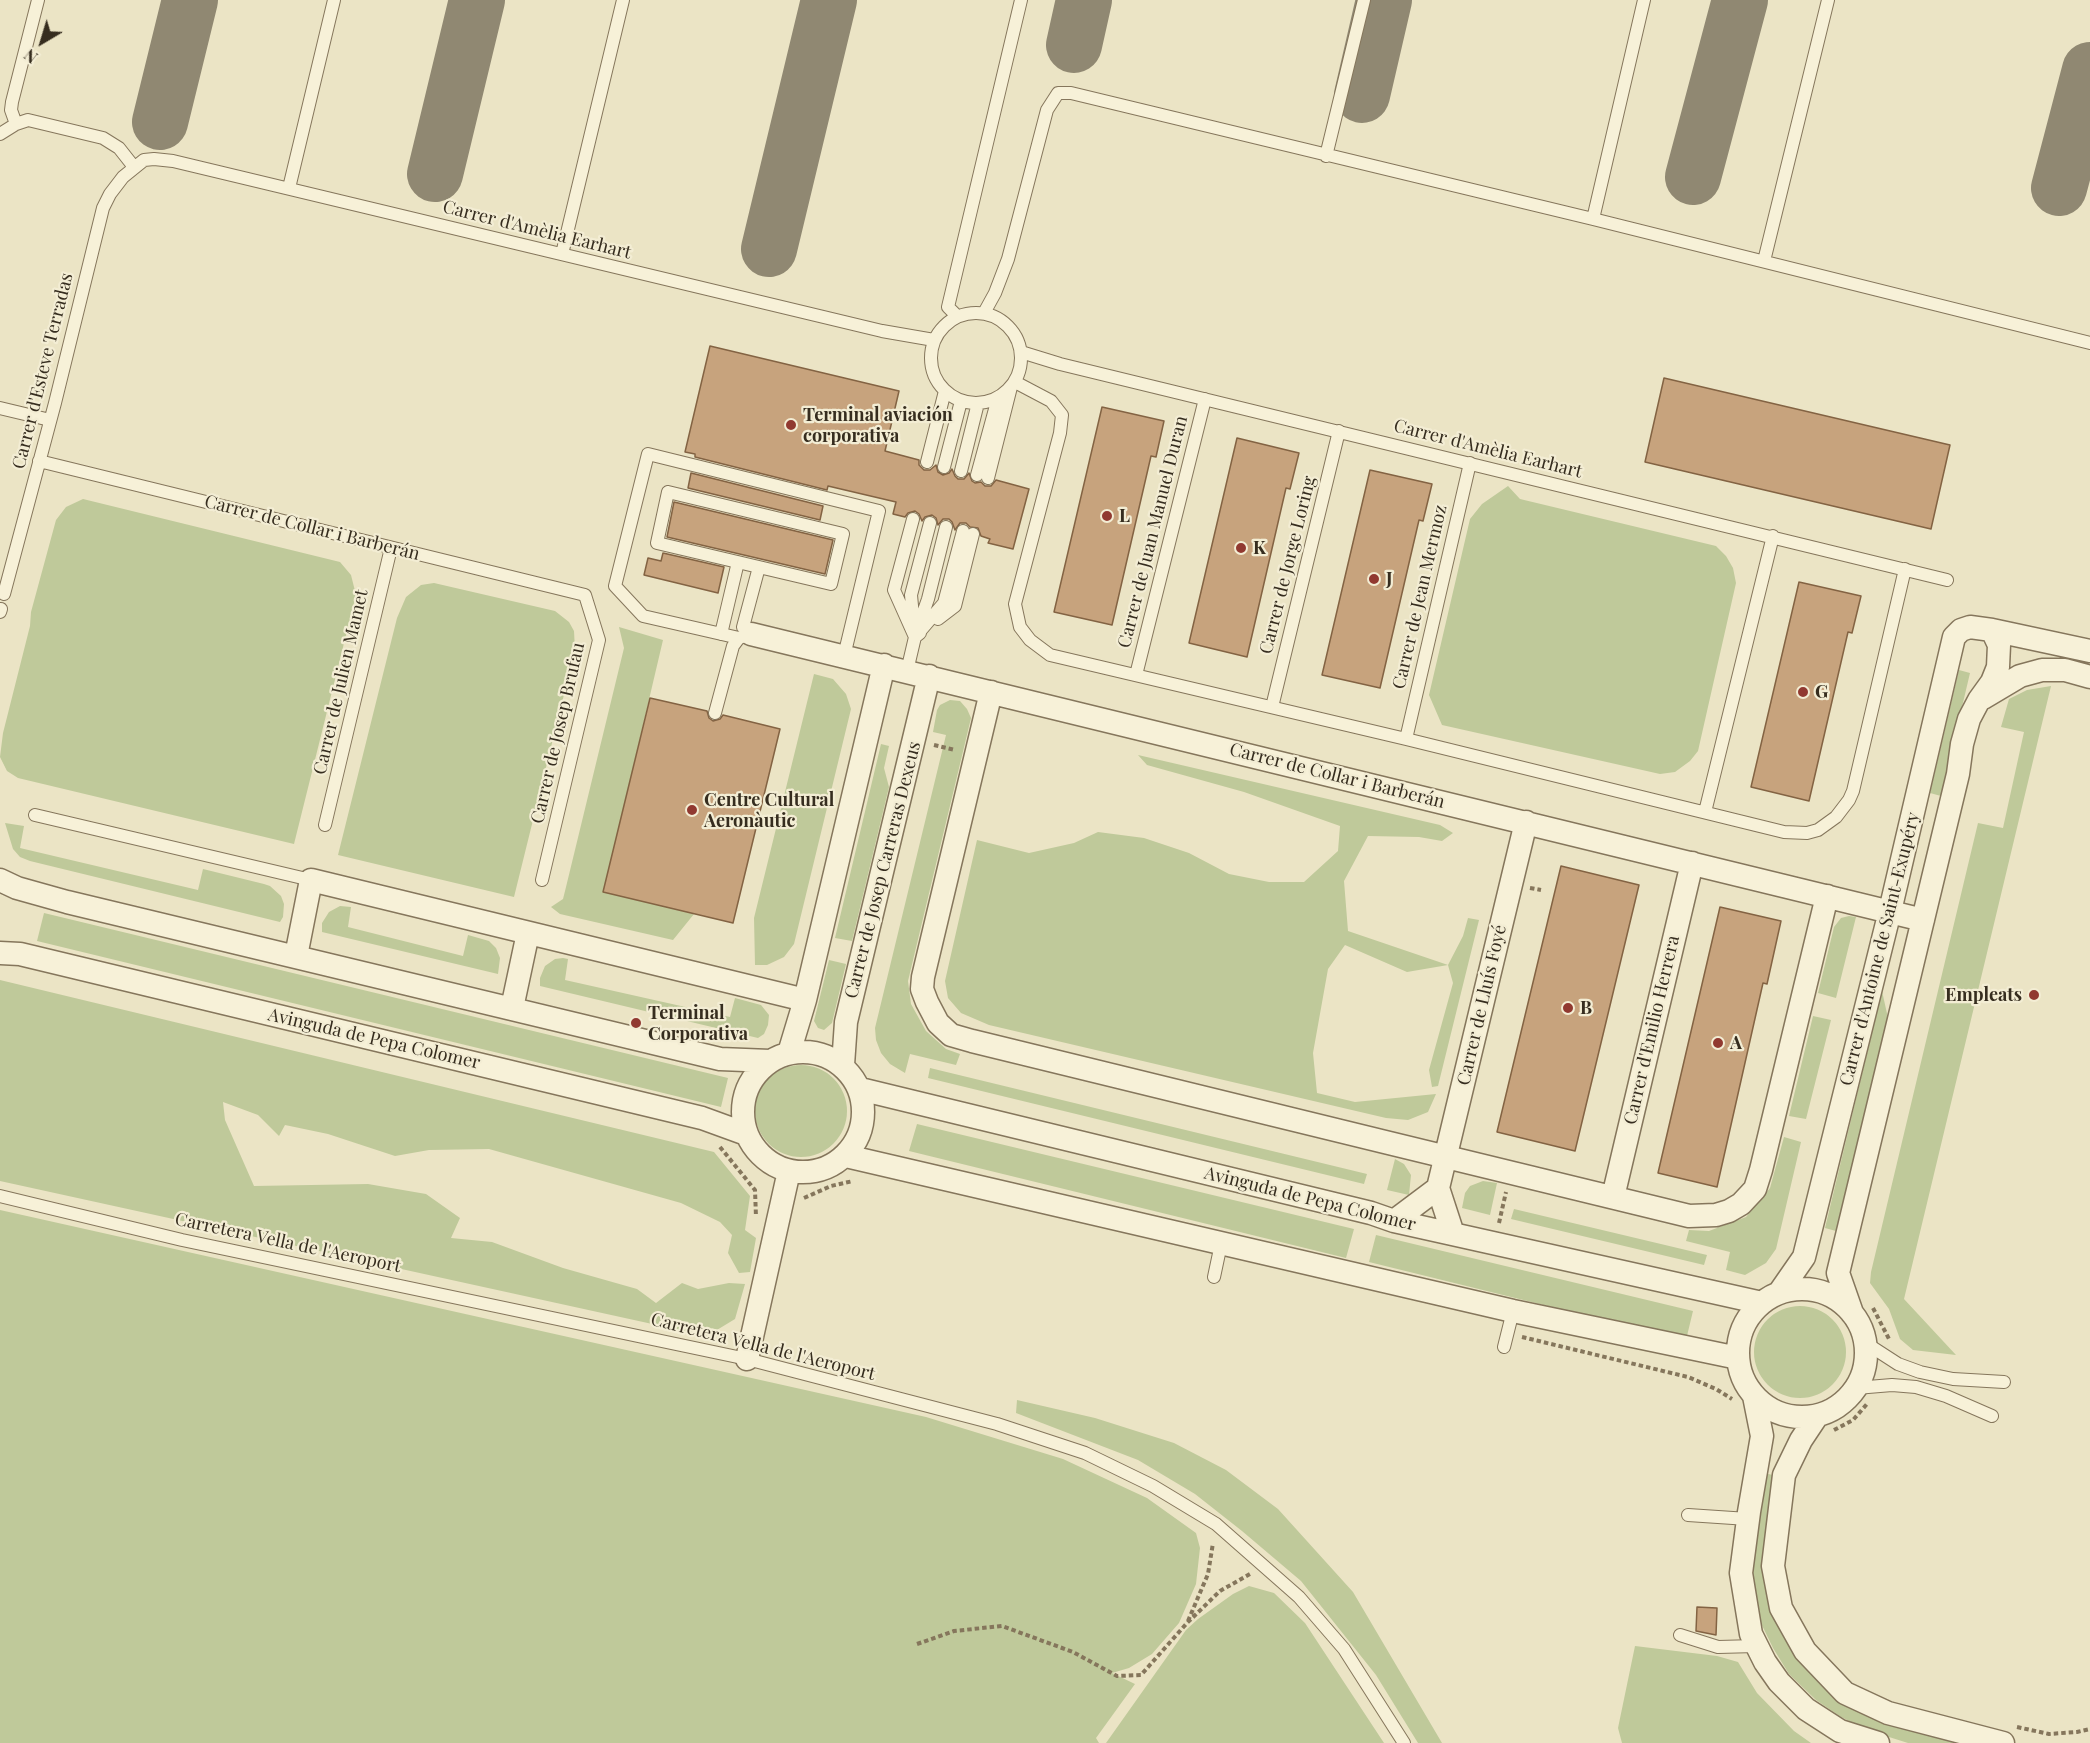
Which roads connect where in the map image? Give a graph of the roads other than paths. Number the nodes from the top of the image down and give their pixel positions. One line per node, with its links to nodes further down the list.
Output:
1 (38, 0): 8 (lane)
2 (334, 0): 12 (lane)
3 (623, 0): 14 (lane)
4 (1021, 0): 17 (lane)
5 (1364, 0): 10 (lane)
6 (1644, 0): 13 (lane)
7 (1828, 0): 15 (lane)
8 (16, 124): 9 (lane); 11 (lane)
9 (0, 134)
10 (1326, 156): 13 (lane); 16 (lane)
11 (134, 167): 12 (lane, Carrer d'Amèlia Earhart); 28 (lane, Carrer d'Esteve Terradas)
12 (289, 188): 14 (lane, Carrer d'Amèlia Earhart)
13 (1593, 219): 15 (lane)
14 (562, 254): 18 (lane, Carrer d'Amèlia Earhart)
15 (1764, 261): 19 (lane)
16 (984, 313): 17 (lane); 20 (lane)
17 (957, 316): 18 (lane)
18 (934, 340): 22 (lane)
19 (2090, 343)
20 (1021, 352): 21 (lane); 24 (lane, Carrer d'Amèlia Earhart)
21 (1013, 385): 23 (lane); 23 (lane); 55 (lane)
22 (945, 391): 25 (lane); 31 (lane)
23 (998, 398): 26 (lane)
24 (1205, 399): 29 (lane, Carrer d'Amèlia Earhart); 55 (lane, Carrer de Juan Manuel Duran)
25 (961, 400): 26 (lane); 33 (lane)
26 (978, 403): 34 (lane)
27 (0, 408): 28 (lane)
28 (50, 420): 30 (lane, Carrer d'Esteve Terradas)
29 (1339, 431): 32 (lane, Carrer d'Amèlia Earhart); 60 (lane, Carrer de Jorge Loring)
30 (39, 461): 40 (lane, Carrer de Collar i Barberán); 45 (lane, Carrer d'Esteve Terradas)
31 (927, 462)
32 (1470, 463): 39 (lane, Carrer d'Amèlia Earhart); 62 (lane, Carrer de Jean Mermoz)
33 (944, 467)
34 (961, 471)
35 (912, 519): 50 (lane)
36 (930, 523): 50 (lane)
37 (946, 527): 50 (lane)
38 (968, 533): 50 (lane)
39 (1773, 536): 43 (lane, Carrer d'Amèlia Earhart); 63 (lane)
40 (391, 548): 46 (lane, Carrer de Collar i Barberán); 66 (lane, Carrer de Julien Mamet)
41 (738, 562): 42 (lane); 42 (lane); 48 (lane)
42 (759, 567): 49 (lane)
43 (1905, 569): 44 (lane, Carrer d'Amèlia Earhart); 63 (lane)
44 (1947, 580)
45 (4, 594)
46 (585, 595): 70 (lane, Carrer de Josep Brufau)
47 (1992, 630): 51 (street, Carrer d'Antoine de Saint-Exupéry); 59 (street, Carrer d'Antoine de Saint-Exupéry); 72 (street, Carrer d'Antoine de Saint-Exupéry)
48 (721, 634): 49 (lane); 52 (lane)
49 (745, 636): 52 (street, Carrer de Collar i Barberán); 61 (lane)
50 (915, 637): 54 (lane)
51 (2090, 651)
52 (844, 656): 53 (street, Carrer de Collar i Barberán)
53 (884, 665): 54 (street, Carrer de Collar i Barberán); 77 (street)
54 (907, 671): 56 (street, Carrer de Collar i Barberán)
55 (1136, 675): 60 (lane)
56 (929, 676): 58 (street, Carrer de Collar i Barberán); 80 (street, Carrer de Josep Carreras Dexeus)
57 (2090, 677): 59 (street)
58 (992, 692): 65 (street, Carrer de Collar i Barberán); 84 (street)
59 (1979, 700): 73 (street, Carrer d'Antoine de Saint-Exupéry)
60 (1272, 707): 62 (lane)
61 (716, 713)
62 (1406, 738): 63 (lane)
63 (1705, 812)
64 (35, 815): 69 (lane)
65 (1526, 822): 67 (street, Carrer de Collar i Barberán); 84 (street, Carrer de Lluís Foyé)
66 (325, 825)
67 (1692, 863): 71 (street, Carrer de Collar i Barberán); 88 (street, Carrer d'Emilio Herrera)
68 (0, 880): 76 (street)
69 (311, 880): 74 (street); 76 (street)
70 (542, 880)
71 (1827, 896): 72 (street, Carrer de Collar i Barberán); 88 (street)
72 (1890, 911): 73 (street, Carrer de Collar i Barberán); 93 (street, Carrer d'Antoine de Saint-Exupéry)
73 (1923, 920): 94 (street, Carrer d'Antoine de Saint-Exupéry)
74 (528, 933): 77 (street); 78 (street)
75 (0, 953): 82 (street, Avinguda de Pepa Colomer)
76 (296, 956): 78 (street)
77 (805, 1000): 79 (street)
78 (512, 1008): 79 (street)
79 (779, 1057): 80 (street); 82 (street)
80 (843, 1065): 81 (street)
81 (860, 1089): 83 (street); 89 (street, Avinguda de Pepa Colomer)
82 (746, 1134): 85 (street)
83 (846, 1156): 85 (street); 91 (street)
84 (1446, 1156): 86 (street, Carrer de Lluís Foyé); 88 (street)
85 (789, 1171): 99 (street)
86 (1438, 1188): 89 (street); 90 (street)
87 (0, 1196): 99 (lane, Carretera Vella de l'Aeroport)
88 (1613, 1197)
89 (1394, 1221): 90 (street, Avinguda de Pepa Colomer)
90 (1453, 1234): 93 (street, Avinguda de Pepa Colomer)
91 (1221, 1244): 92 (lane); 95 (street)
92 (1214, 1277)
93 (1771, 1298): 94 (street); 98 (street)
94 (1861, 1309): 96 (street)
95 (1513, 1311): 97 (lane); 98 (street)
96 (1864, 1342): 100 (lane); 101 (street)
97 (1504, 1347)
98 (1738, 1358): 102 (street)
99 (747, 1359): 110 (lane, Carretera Vella de l'Aeroport)
100 (2004, 1382)
101 (1865, 1394): 103 (lane); 104 (street)
102 (1745, 1400): 104 (street); 106 (street)
103 (1992, 1416)
104 (1820, 1425): 109 (street)
105 (1688, 1515): 106 (lane)
106 (1748, 1519): 108 (street)
107 (1680, 1635): 108 (lane)
108 (1756, 1646): 111 (street)
109 (2008, 1735)
110 (1404, 1743)
111 (1878, 1743)

